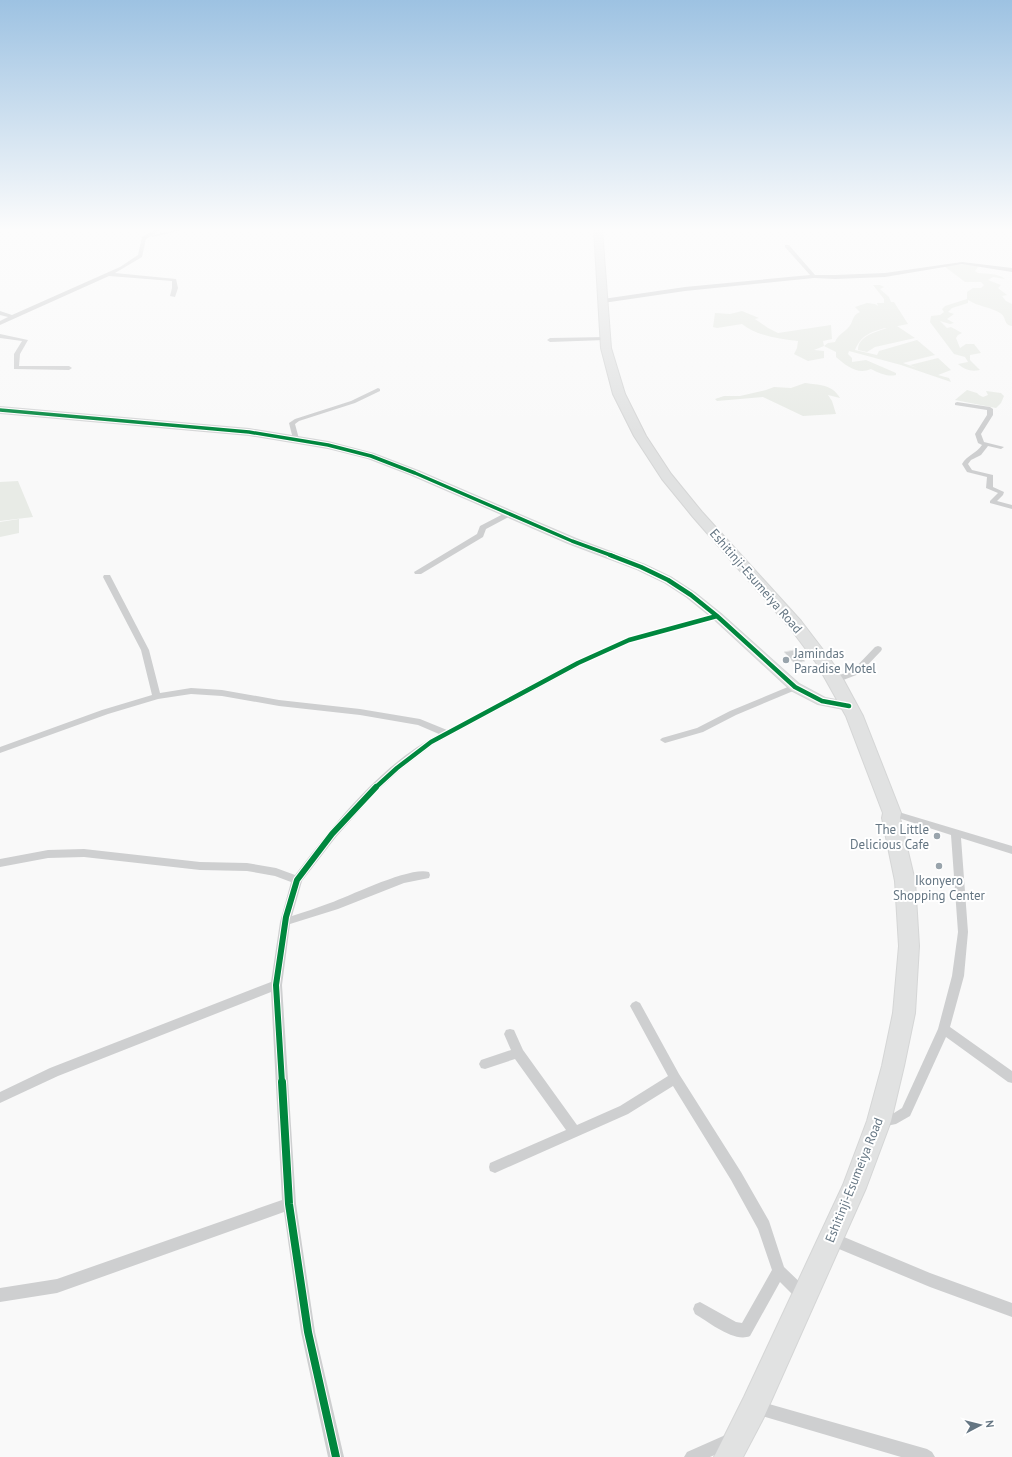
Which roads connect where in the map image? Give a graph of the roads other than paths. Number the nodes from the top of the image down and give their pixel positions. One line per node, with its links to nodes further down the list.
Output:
1 (57, 297): 6 (street)
2 (603, 297): 4 (highway, Eshitinji-Esumeiya Road)
3 (642, 297): 4 (street)
4 (603, 301): 9 (highway, Eshitinji-Esumeiya Road)
5 (0, 313): 6 (street)
6 (12, 317): 7 (street)
7 (0, 323)
8 (0, 336): 11 (street)
9 (605, 338): 10 (street); 24 (highway, Eshitinji-Esumeiya Road)
10 (550, 340)
11 (69, 368)
12 (378, 390): 15 (street)
13 (958, 404): 16 (street)
14 (0, 410): 15 (street)
15 (296, 439): 19 (street)
16 (986, 445): 17 (street); 18 (street)
17 (1001, 447)
18 (1012, 507)
19 (510, 514): 20 (street); 22 (street)
20 (418, 572)
21 (107, 577): 26 (street)
22 (717, 616): 25 (street); 28 (street)
23 (878, 649): 24 (street)
24 (835, 680): 27 (highway, Eshitinji-Esumeiya Road)
25 (795, 687): 27 (street); 29 (street)
26 (157, 696): 28 (street); 30 (street)
27 (849, 706): 31 (highway, Eshitinji-Esumeiya Road)
28 (446, 733): 36 (street)
29 (665, 740)
30 (0, 750)
31 (892, 813): 32 (street); 47 (highway, Eshitinji-Esumeiya Road)
32 (956, 832): 33 (street); 40 (street)
33 (1012, 850)
34 (0, 862): 36 (street)
35 (425, 875): 37 (street)
36 (297, 880): 37 (street)
37 (285, 922): 38 (street)
38 (276, 985): 46 (street); 50 (street)
39 (636, 1006): 44 (street)
40 (944, 1029): 45 (street); 47 (street)
41 (510, 1034): 42 (street)
42 (518, 1053): 43 (street); 48 (street)
43 (485, 1064)
44 (675, 1078): 48 (street); 52 (street)
45 (1012, 1078)
46 (0, 1098)
47 (879, 1121): 51 (highway, Eshitinji-Esumeiya Road)
48 (575, 1132): 49 (street)
49 (495, 1167)
50 (289, 1204): 53 (street); 59 (street)
51 (832, 1238): 54 (highway, Eshitinji-Esumeiya Road); 56 (street)
52 (779, 1271): 54 (street); 55 (street)
53 (0, 1295)
54 (805, 1297): 57 (highway, Eshitinji-Esumeiya Road)
55 (700, 1309)
56 (1012, 1310)
57 (754, 1407): 58 (highway, Eshitinji-Esumeiya Road); 62 (street)
58 (737, 1438): 60 (street); 61 (highway, Eshitinji-Esumeiya Road)
59 (336, 1457)
60 (692, 1457)
61 (728, 1457)
62 (927, 1457)

